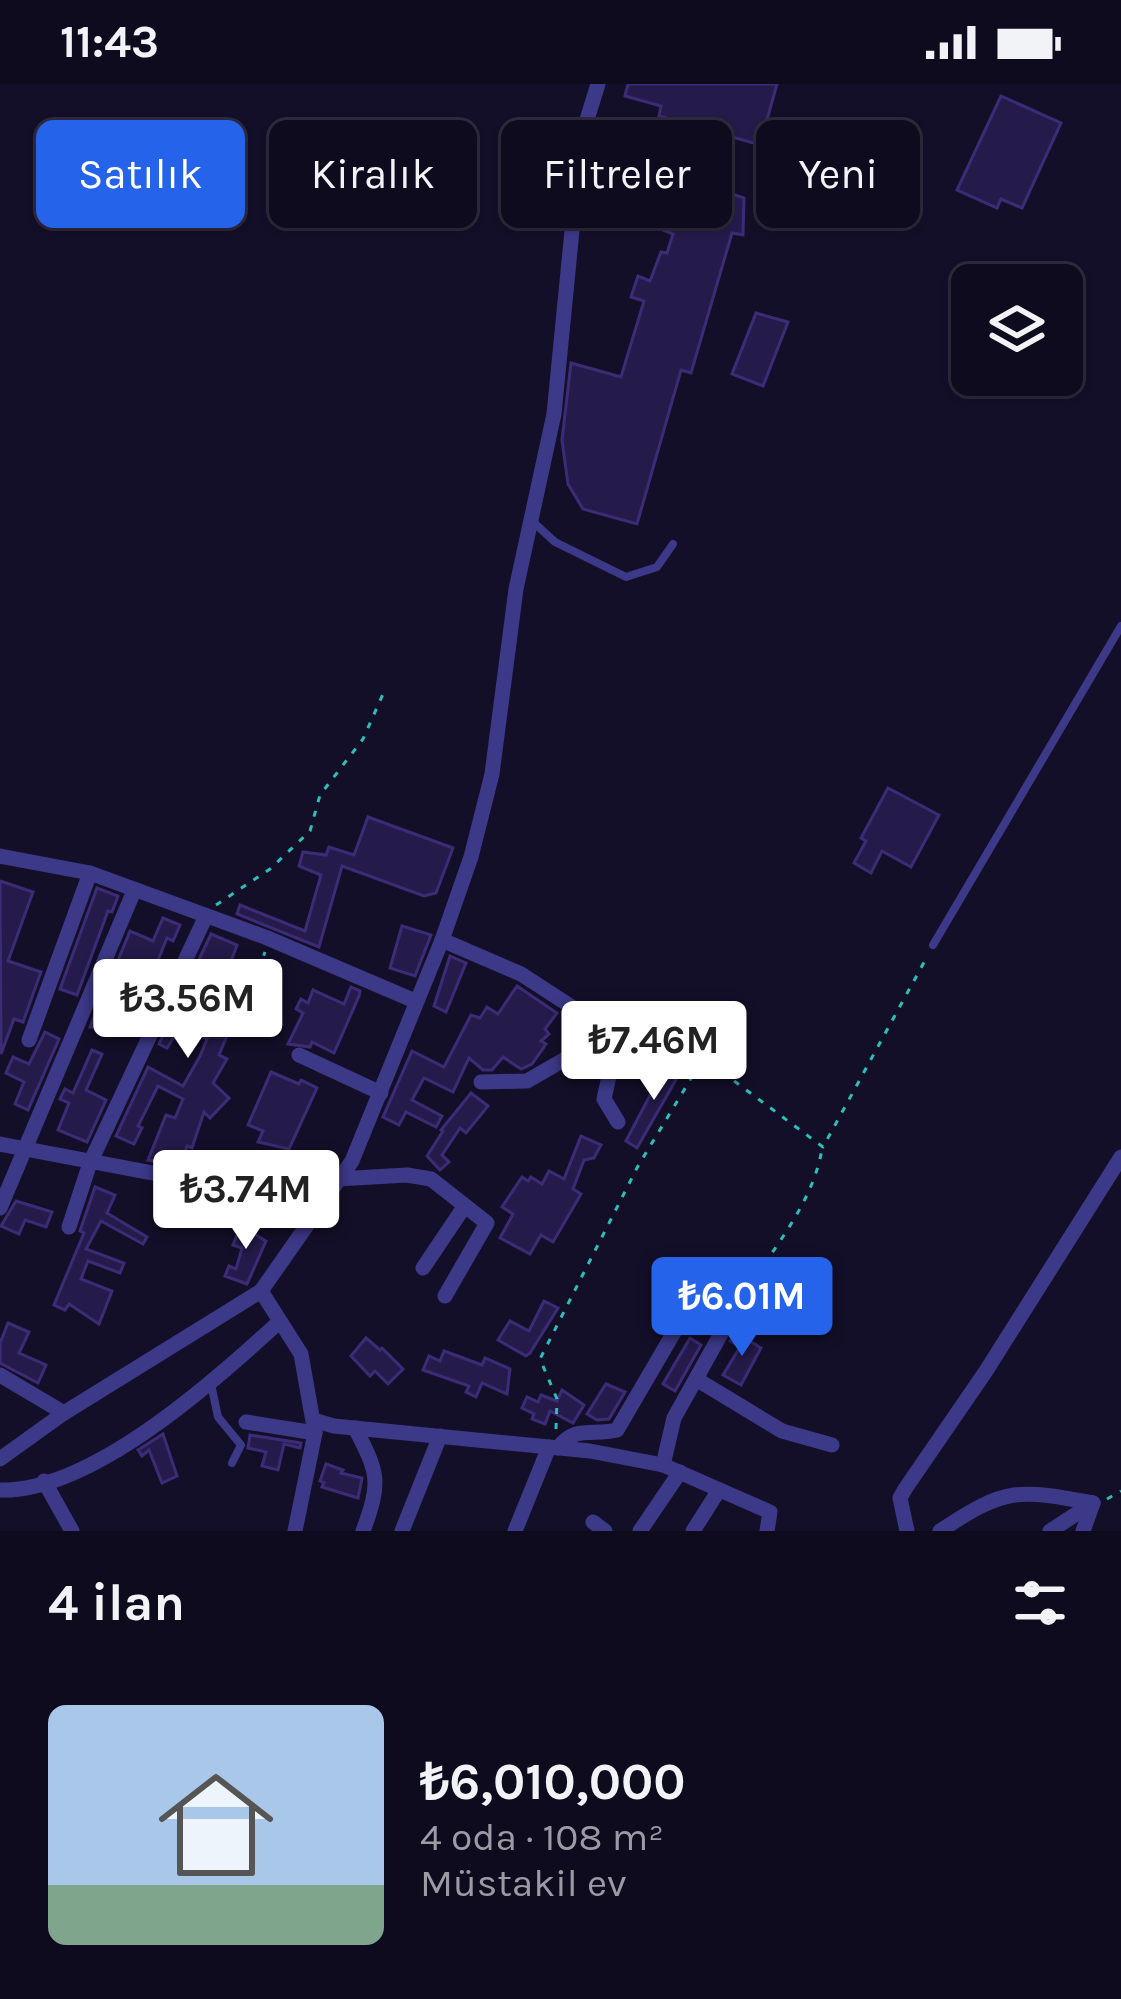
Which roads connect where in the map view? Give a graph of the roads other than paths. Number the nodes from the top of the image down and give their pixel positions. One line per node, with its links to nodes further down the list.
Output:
1 (598, 84): 2 (street)
2 (531, 520): 3 (lane); 9 (street)
3 (673, 544)
4 (1121, 626): 10 (lane)
5 (0, 856): 6 (street)
6 (90, 873): 7 (street); 13 (street)
7 (134, 892): 8 (street); 19 (street)
8 (208, 917): 11 (street); 21 (street)
9 (442, 940): 11 (street); 12 (street)
10 (933, 945)
11 (416, 1001): 16 (street)
12 (594, 1037): 15 (street); 17 (street)
13 (29, 1040)
14 (299, 1055): 16 (street)
15 (481, 1082)
16 (380, 1093): 22 (street)
17 (618, 1122)
18 (0, 1144): 19 (street)
19 (25, 1149): 21 (street); 25 (street)
20 (1121, 1157): 51 (street)
21 (90, 1163): 23 (street); 26 (street)
22 (337, 1179): 23 (street); 24 (street)
23 (321, 1205): 28 (street)
24 (464, 1207): 27 (street); 29 (street)
25 (0, 1208)
26 (69, 1227)
27 (423, 1268)
28 (261, 1291): 31 (street); 36 (street)
29 (445, 1296)
30 (732, 1314): 34 (street)
31 (279, 1322): 35 (street); 38 (street)
32 (680, 1322): 42 (street)
33 (0, 1375): 36 (street)
34 (696, 1379): 41 (street); 45 (street)
35 (211, 1384): 44 (lane); 47 (street)
36 (64, 1413): 43 (street)
37 (247, 1422): 38 (street)
38 (314, 1426): 39 (street); 53 (street)
39 (355, 1428): 40 (street); 54 (street)
40 (440, 1436): 42 (street); 55 (street)
41 (832, 1444)
42 (553, 1448): 45 (street); 56 (street)
43 (0, 1459)
44 (232, 1463)
45 (663, 1465): 46 (street)
46 (680, 1472): 49 (street); 57 (street)
47 (44, 1481): 48 (street); 52 (street)
48 (0, 1490)
49 (719, 1490): 58 (street); 59 (street)
50 (1093, 1503): 60 (street); 61 (street); 62 (street)
51 (904, 1528)
52 (73, 1531)
53 (295, 1531)
54 (363, 1531)
55 (402, 1531)
56 (515, 1531)
57 (640, 1531)
58 (693, 1531)
59 (767, 1531)
60 (940, 1531)
61 (1050, 1531)
62 (1082, 1531)

